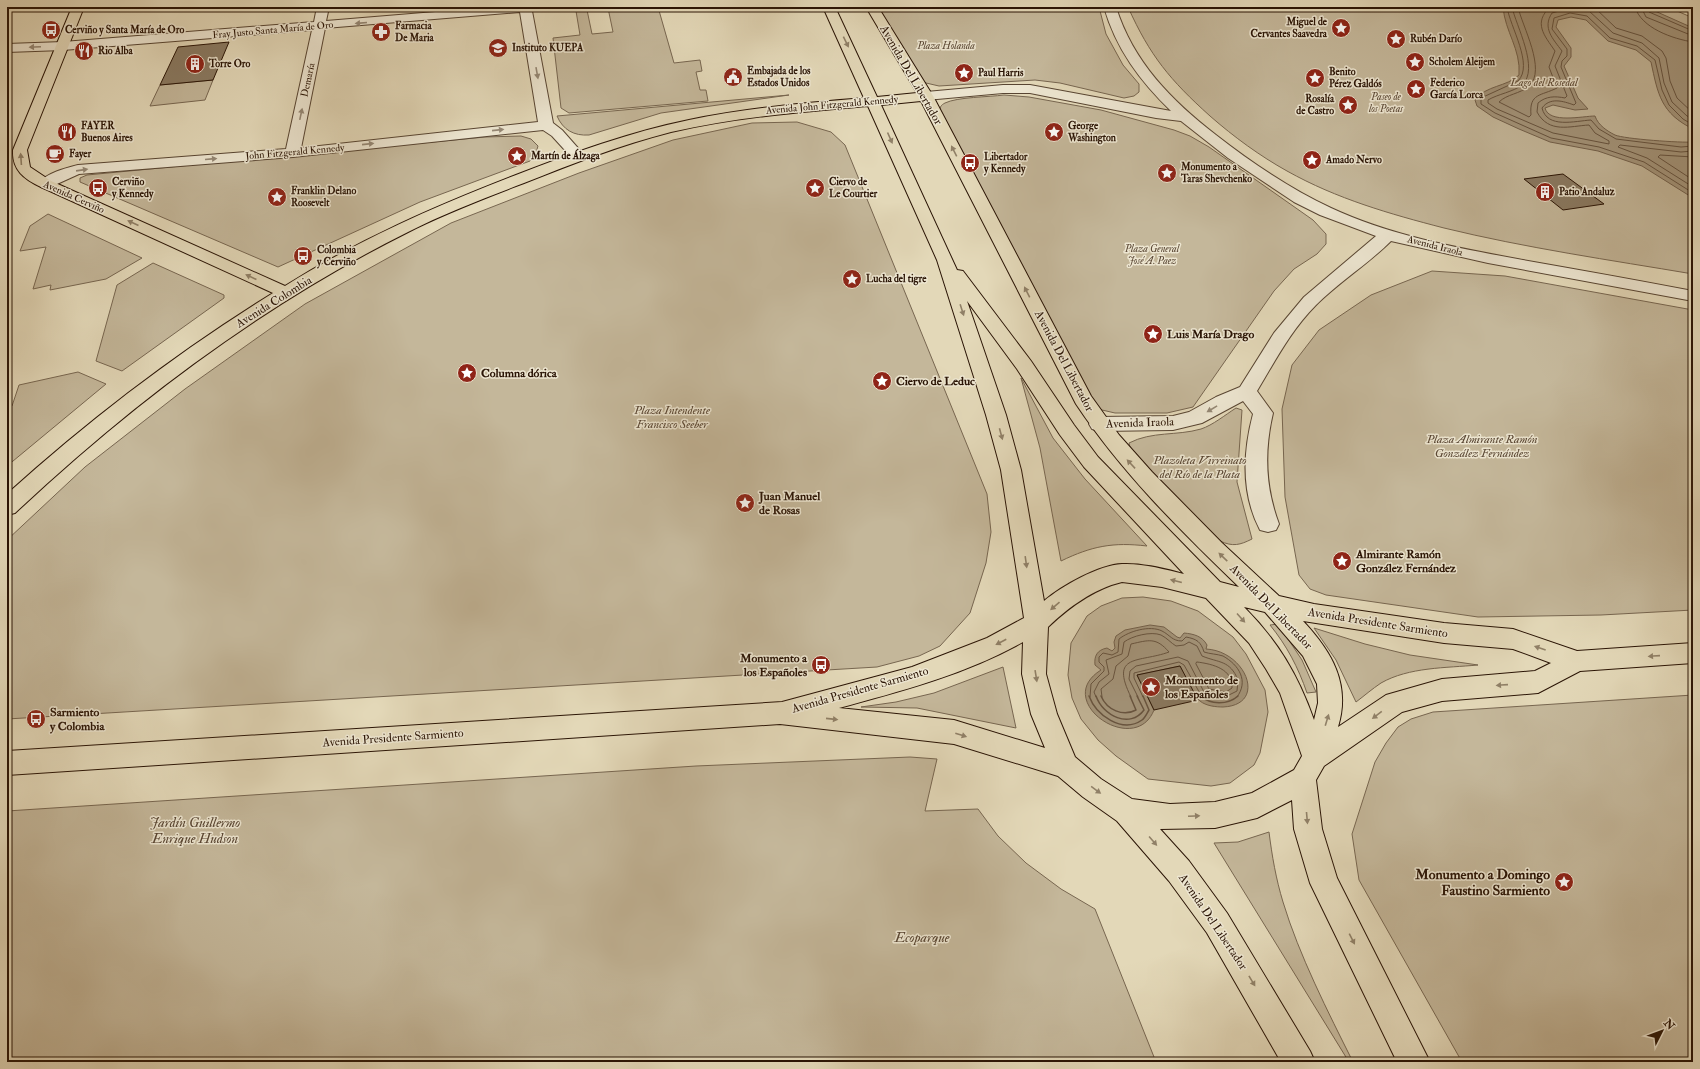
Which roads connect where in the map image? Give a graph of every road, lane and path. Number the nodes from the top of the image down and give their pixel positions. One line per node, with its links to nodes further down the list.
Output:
1 (78, 7): 9 (main road, Avenida Cerviño)
2 (323, 7): 8 (street, Demaría)
3 (540, 7): 7 (street, Fray Justo Santa María de Oro)
4 (829, 7): 12 (main road, Avenida Del Libertador, one-way to 12)
5 (872, 7): 11 (main road, Avenida Del Libertador)
6 (1110, 7): 13 (street, Avenida Iraola)
7 (525, 8): 8 (street, Fray Justo Santa María de Oro, one-way to 8); 14 (street, one-way to 14)
8 (319, 26): 9 (street, Fray Justo Santa María de Oro); 15 (street, Demaría, one-way to 8)
9 (63, 46): 10 (street, Fray Justo Santa María de Oro, one-way to 10); 17 (main road, Avenida Cerviño, one-way to 9)
10 (7, 48)
11 (926, 96): 12 (main road, Avenida John Fitzgerald Kennedy); 13 (street, Avenida John Fitzgerald Kennedy); 23 (main road, Avenida Del Libertador, one-way to 11)
12 (874, 102): 16 (main road, Avenida John Fitzgerald Kennedy); 19 (main road, Avenida Del Libertador, one-way to 19)
13 (1186, 117): 18 (street, Avenida Iraola)
14 (546, 125): 15 (street, John Fitzgerald Kennedy, one-way to 14); 16 (street)
15 (293, 153): 17 (street, John Fitzgerald Kennedy, one-way to 15)
16 (578, 156): 20 (main road, Avenida Colombia)
17 (46, 184): 20 (main road, Avenida Cerviño, one-way to 17)
18 (1388, 234): 21 (street, Avenida Iraola); 22 (street)
19 (945, 260): 26 (main road, Avenida Del Libertador); 28 (main road, Avenida Del Libertador, one-way to 28)
20 (287, 293): 24 (main road, Avenida Colombia)
21 (1693, 296)
22 (1247, 392): 23 (street, Avenida Iraola, one-way to 23); 25 (street)
23 (1099, 424): 27 (main road, Avenida Del Libertador, one-way to 23)
24 (7, 507)
25 (1268, 524)
26 (1213, 591): 27 (main road, Avenida Presidente Sarmiento); 28 (main road, Avenida Presidente Sarmiento, one-way to 28); 34 (main road, Avenida Del Libertador, one-way to 34)
27 (1271, 604): 30 (main road, Avenida Presidente Sarmiento, one-way to 27); 34 (main road, Avenida Del Libertador, one-way to 27)
28 (1036, 623): 31 (main road, Avenida Presidente Sarmiento, one-way to 31); 33 (main road, Avenida Del Libertador, one-way to 33)
29 (1693, 653): 30 (main road, Avenida Presidente Sarmiento, one-way to 30)
30 (1577, 661): 34 (main road, Avenida Presidente Sarmiento, one-way to 34)
31 (780, 713): 32 (main road, Avenida Presidente Sarmiento); 33 (main road, Avenida Presidente Sarmiento, one-way to 33)
32 (7, 763)
33 (1066, 766): 35 (main road, Avenida Del Libertador, one-way to 35)
34 (1309, 768): 35 (main road, Avenida Presidente Sarmiento, one-way to 34); 37 (main road, Avenida Del Libertador, one-way to 37)
35 (1127, 812): 36 (main road, Avenida Del Libertador, one-way to 36)
36 (1299, 1062)
37 (1414, 1062)

